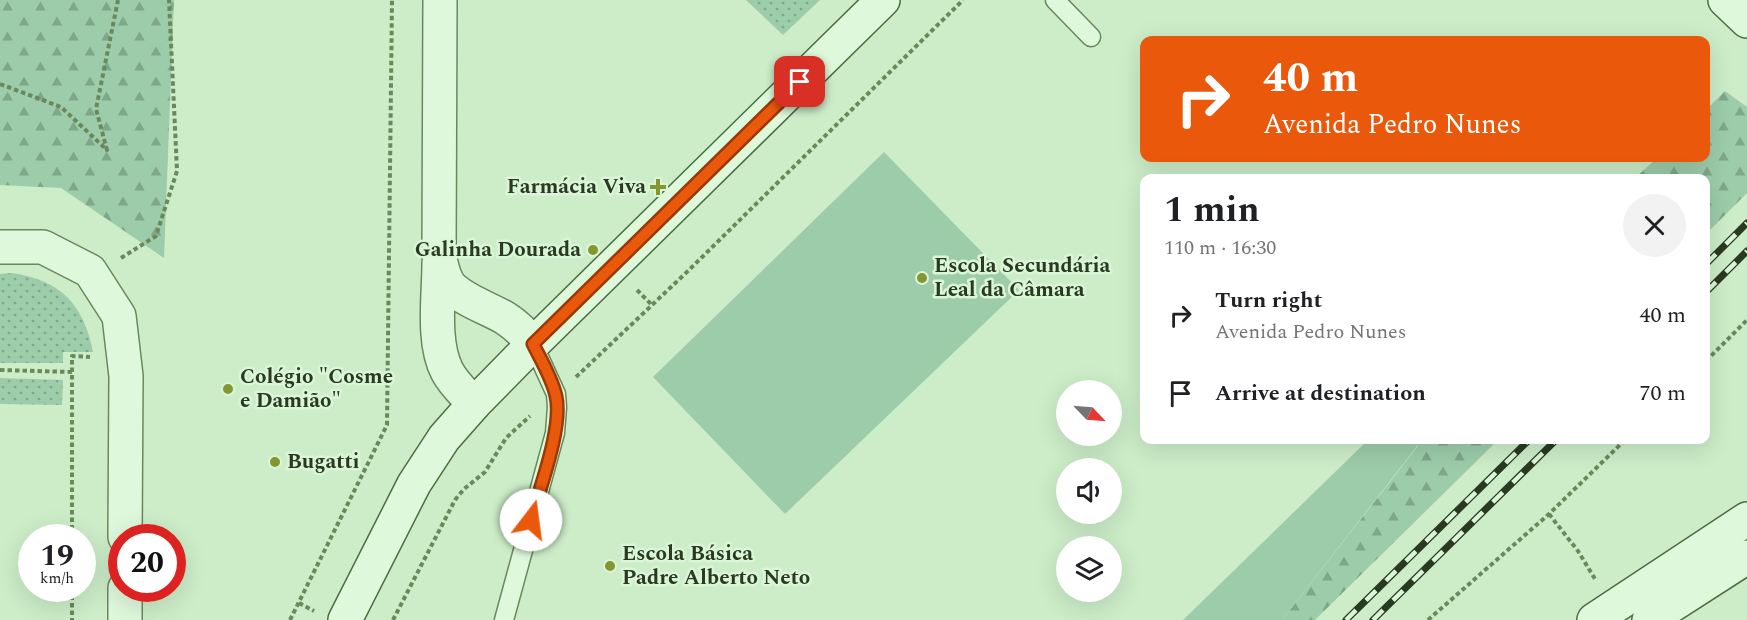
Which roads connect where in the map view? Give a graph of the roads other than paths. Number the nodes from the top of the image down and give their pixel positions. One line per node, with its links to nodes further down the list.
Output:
1 (440, 0): 8 (street)
2 (883, 0): 9 (street)
3 (1055, 0): 6 (lane)
4 (1725, 0): 5 (street)
5 (1747, 21)
6 (1091, 37)
7 (0, 247): 12 (street)
8 (439, 255): 9 (street); 10 (street)
9 (533, 344): 10 (street); 18 (lane)
10 (474, 404): 17 (street)
11 (1747, 519): 15 (street)
12 (125, 524)
13 (1747, 557): 19 (street)
14 (125, 602): 16 (street)
15 (1603, 614)
16 (125, 620)
17 (345, 620)
18 (504, 620)
19 (1649, 620)

